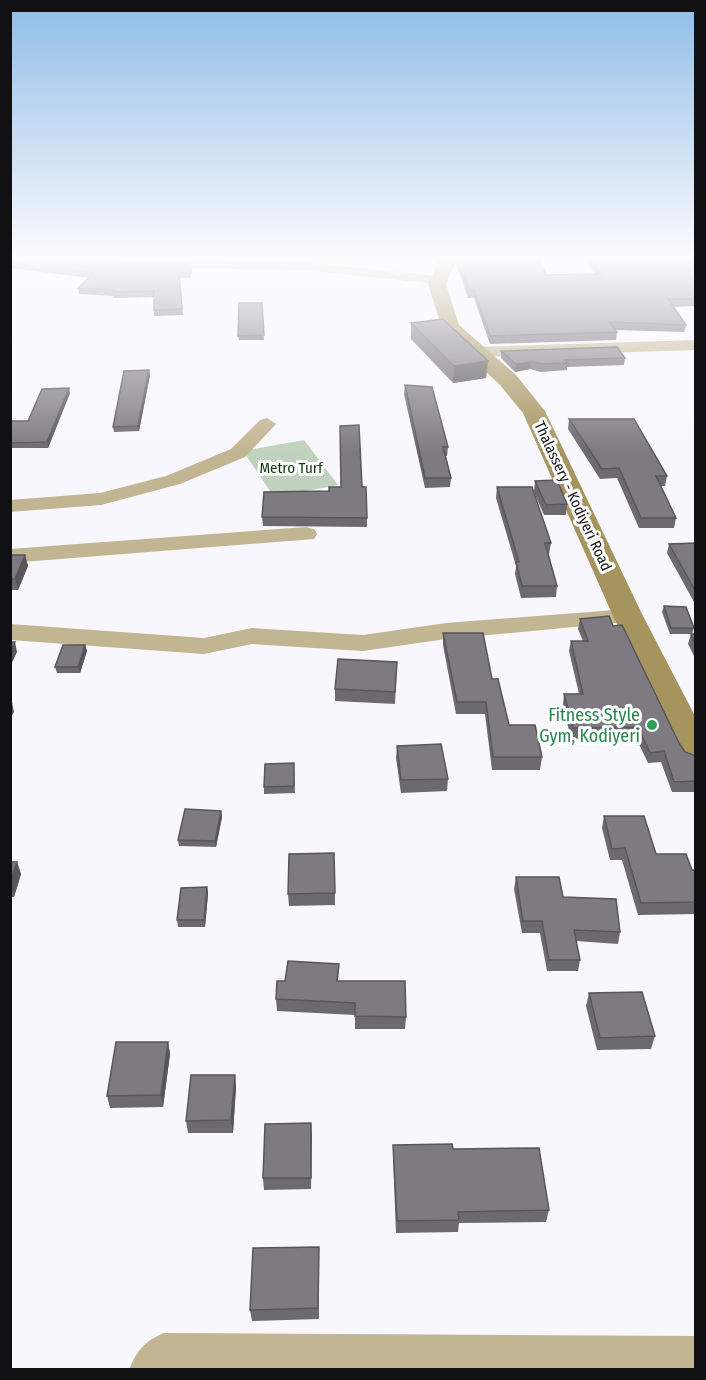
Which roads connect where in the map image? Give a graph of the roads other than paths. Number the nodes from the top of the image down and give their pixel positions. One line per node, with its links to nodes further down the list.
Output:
1 (448, 323): 3 (main road, Thalassery - Kodiyeri Road)
2 (696, 345): 3 (street)
3 (476, 352): 8 (main road, Thalassery - Kodiyeri Road)
4 (267, 424): 5 (street)
5 (10, 506)
6 (306, 534): 7 (street)
7 (10, 556)
8 (628, 616): 9 (street); 10 (main road, Thalassery - Kodiyeri Road)
9 (10, 632)
10 (696, 753)
11 (696, 1360): 12 (street)
12 (153, 1370)

